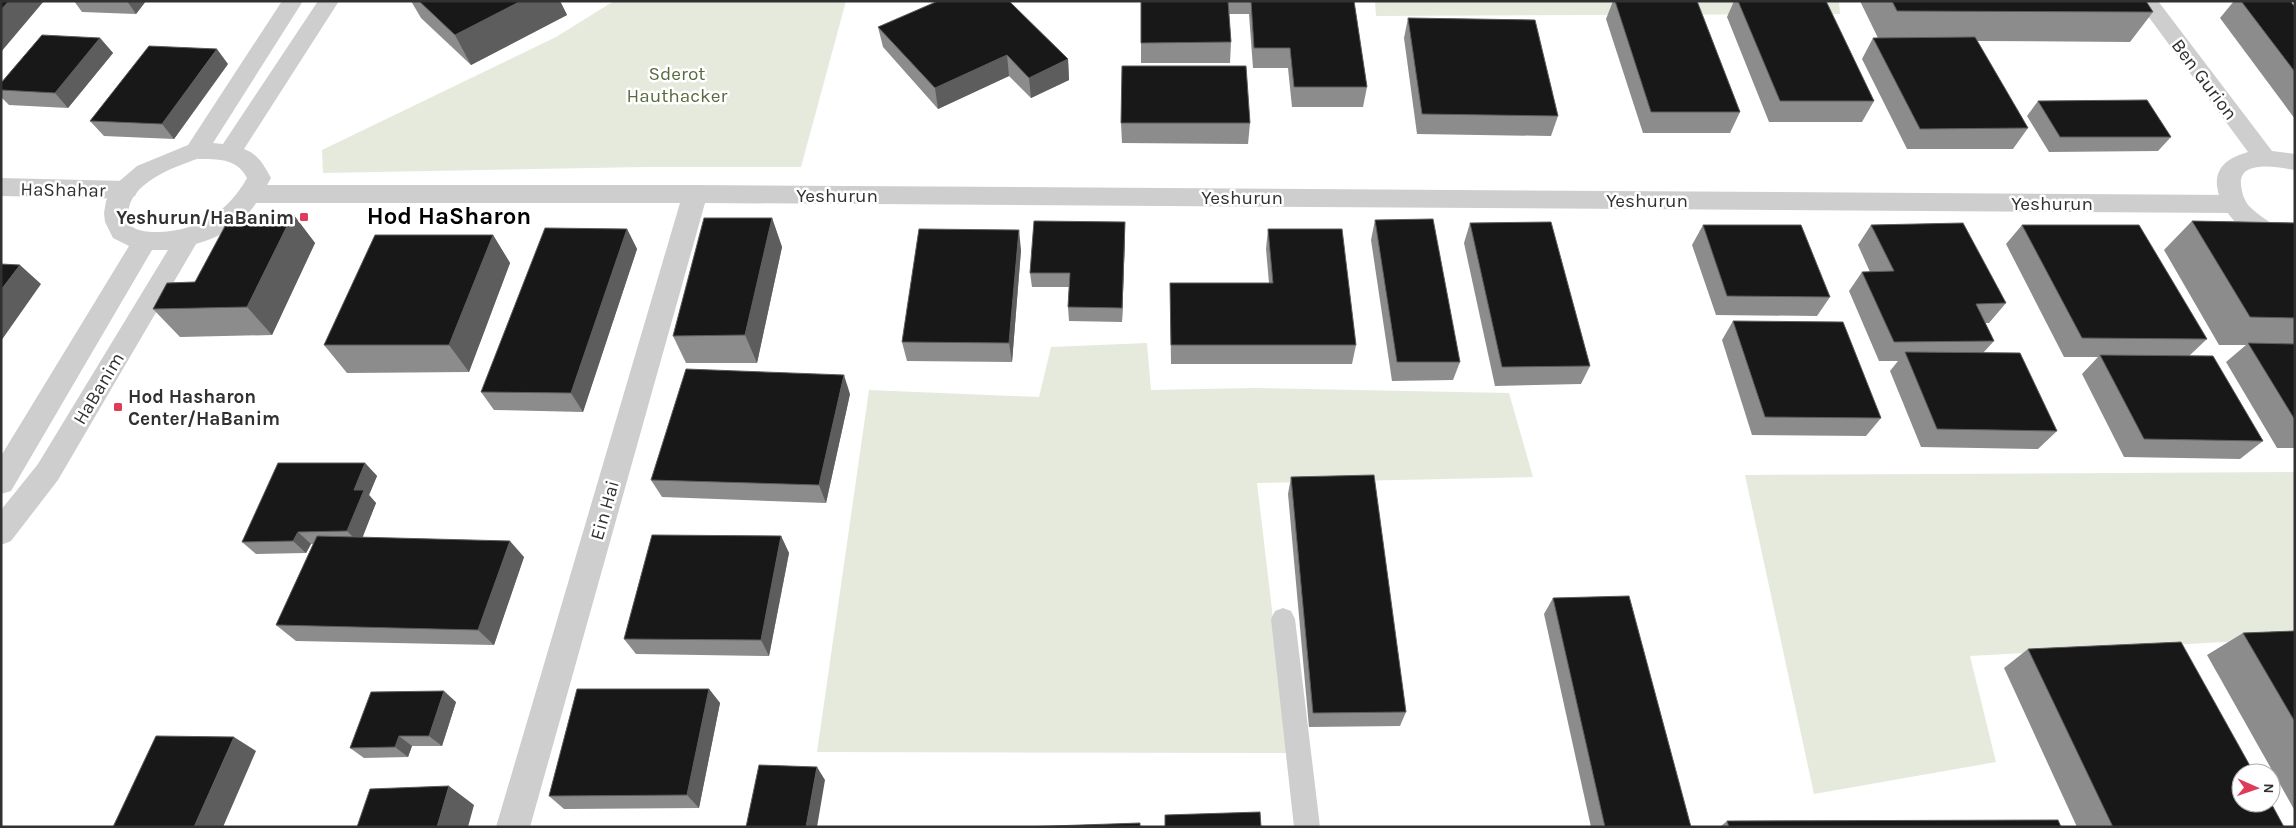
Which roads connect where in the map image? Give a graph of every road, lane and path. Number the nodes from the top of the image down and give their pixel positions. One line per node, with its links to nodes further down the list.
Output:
1 (293, 1): 4 (street)
2 (329, 1): 5 (street)
3 (2147, 1): 6 (street, Ben Gurion)
4 (196, 151): 5 (street); 9 (street)
5 (229, 153): 10 (street)
6 (2264, 157): 7 (street); 12 (street)
7 (2295, 162)
8 (1, 187): 9 (street, HaShahar)
9 (126, 190): 14 (street)
10 (250, 194): 11 (street, Yeshurun); 13 (street)
11 (695, 194): 12 (street, Yeshurun); 19 (street, Ein Hai)
12 (2234, 204): 15 (street)
13 (187, 238): 14 (street); 17 (street, HaBanim)
14 (145, 241): 16 (street, HaBanim)
15 (2295, 246)
16 (1, 482)
17 (1, 532)
18 (1283, 619): 20 (lane)
19 (513, 827)
20 (1306, 827)

